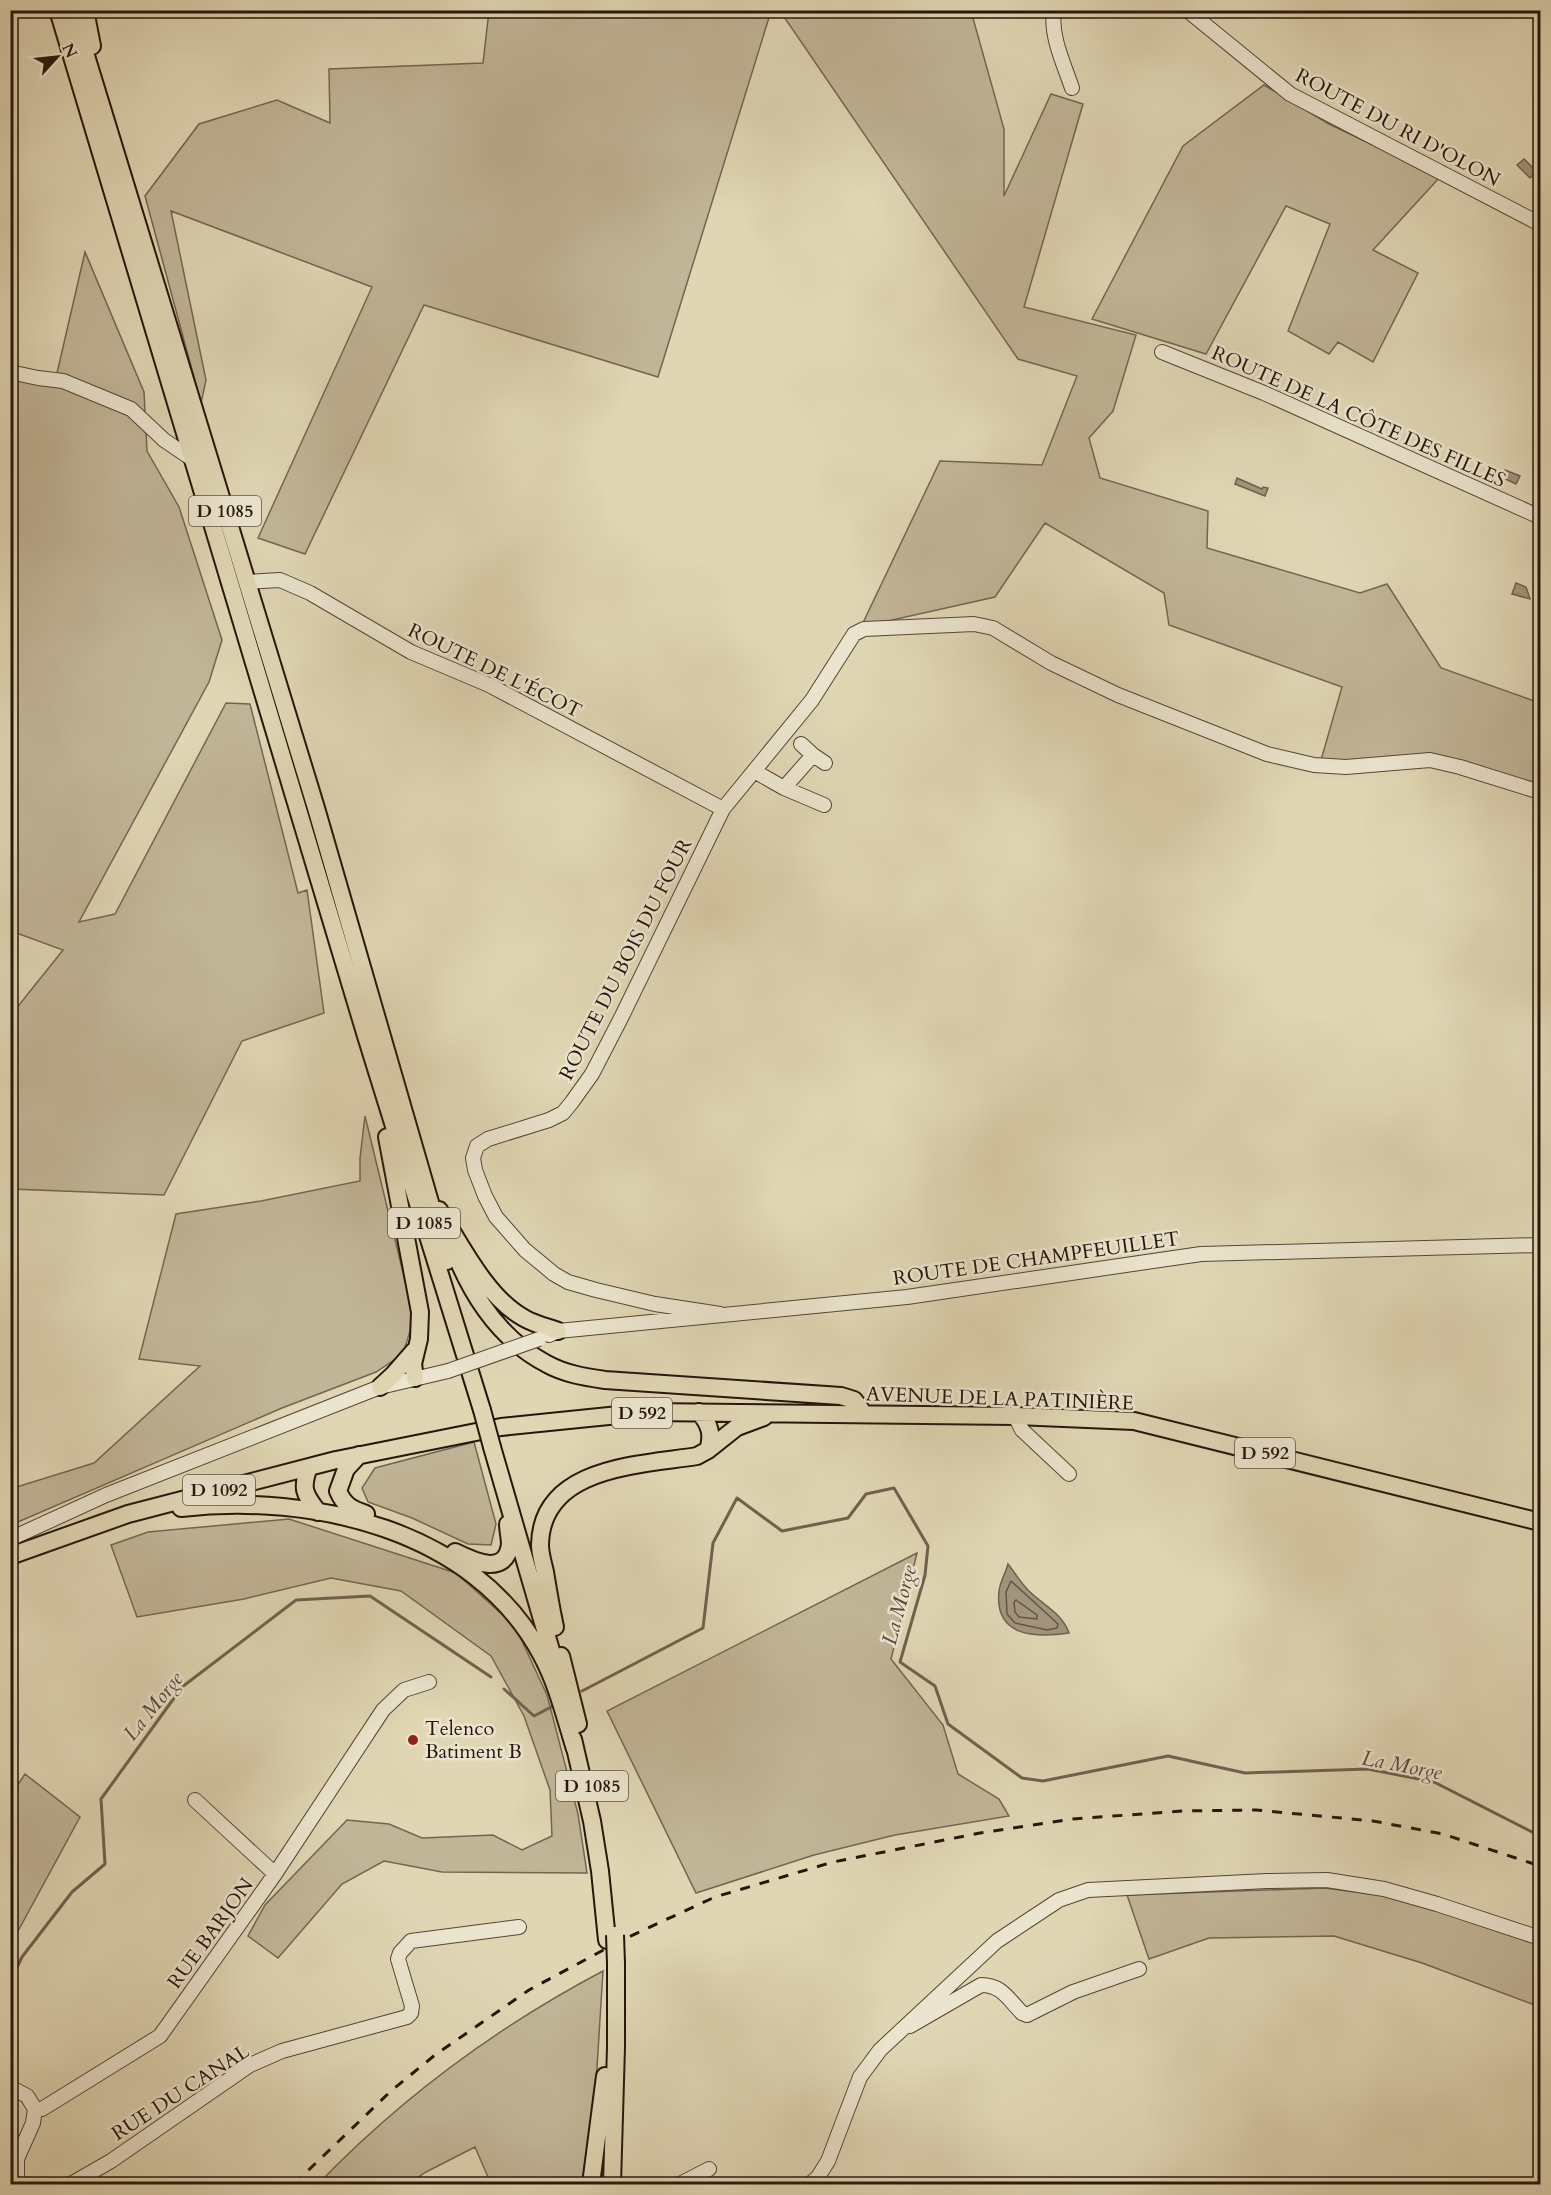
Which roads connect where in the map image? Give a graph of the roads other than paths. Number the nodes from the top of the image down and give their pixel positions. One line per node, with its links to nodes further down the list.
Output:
1 (58, 10): 11 (main road, D 1085)
2 (72, 10): 6 (main road, D 1085)
3 (85, 10): 6 (main road)
4 (1054, 10): 7 (street)
5 (1186, 10): 8 (street, ROUTE DU RI D'OLON)
6 (91, 74): 13 (main road, D 1085)
7 (1072, 88)
8 (1540, 224)
9 (1162, 352): 12 (street, ROUTE DE LA CÔTE DES FILLES)
10 (10, 372): 11 (street)
11 (192, 459): 22 (main road, D 1085)
12 (1540, 517)
13 (247, 582): 21 (street, ROUTE DE L'ÉCOT); 23 (main road, D 1085)
14 (801, 744): 15 (street)
15 (813, 755): 16 (street); 18 (street)
16 (825, 763)
17 (754, 771): 18 (street); 19 (street, ROUTE DU BOIS DU FOUR); 21 (street, ROUTE DU BOIS DU FOUR)
18 (784, 788): 20 (street)
19 (1540, 792)
20 (824, 805)
21 (723, 809): 26 (street, ROUTE DU BOIS DU FOUR)
22 (366, 1036): 28 (main road); 31 (main road, D 1085)
23 (422, 1169): 24 (main road); 31 (main road, D 1085)
24 (437, 1206): 27 (main road); 34 (main road)
25 (1540, 1245): 26 (street, ROUTE DE CHAMPFEUILLET)
26 (720, 1314): 27 (street, ROUTE DE CHAMPFEUILLET)
27 (558, 1331): 29 (street, ROUTE DE CHAMPFEUILLET, bridge)
28 (417, 1347): 29 (main road); 30 (main road)
29 (415, 1378): 30 (street, ROUTE DE CHAMPFEUILLET)
30 (380, 1387): 45 (street, ROUTE DE CHAMPFEUILLET)
31 (486, 1410): 37 (main road, D 1085)
32 (699, 1412): 33 (main road, AVENUE DE LA PATINIÈRE / D 592); 36 (main road, D 592); 38 (main road)
33 (776, 1413): 34 (main road, AVENUE DE LA PATINIÈRE / D 592); 38 (main road)
34 (864, 1414): 35 (main road, AVENUE DE LA PATINIÈRE / D 592)
35 (1015, 1416): 41 (street); 44 (main road, AVENUE DE LA PATINIÈRE / D 592)
36 (501, 1427): 39 (main road, D 1092)
37 (496, 1446): 39 (main road); 47 (main road, D 1085); 49 (main road, D 1085)
38 (708, 1450): 47 (main road)
39 (359, 1455): 40 (main road, D 1092)
40 (309, 1467): 42 (main road); 43 (main road, D 1092)
41 (1069, 1474)
42 (318, 1512): 43 (main road); 49 (main road)
43 (128, 1514): 46 (main road, D 1092)
44 (1540, 1522)
45 (10, 1539)
46 (10, 1556)
47 (557, 1640): 53 (main road, D 1085)
48 (429, 1682): 51 (street, RUE BARJON)
49 (575, 1749): 53 (main road, D 1085)
50 (195, 1800): 51 (street)
51 (275, 1874): 60 (street, RUE BARJON)
52 (519, 1927): 63 (street, RUE DU CANAL)
53 (611, 1937): 55 (main road, D 1085, bridge)
54 (1540, 1938): 57 (street)
55 (612, 1965): 58 (main road, D 1085); 64 (main road, D 1085)
56 (1139, 1969): 57 (street)
57 (902, 2028): 68 (street)
58 (616, 2047): 65 (main road, D 1085); 66 (main road)
59 (10, 2087): 60 (street)
60 (35, 2109): 62 (street)
61 (709, 2169): 67 (street)
62 (17, 2184)
63 (71, 2184)
64 (591, 2184)
65 (599, 2184)
66 (612, 2184)
67 (680, 2184)
68 (810, 2184)

